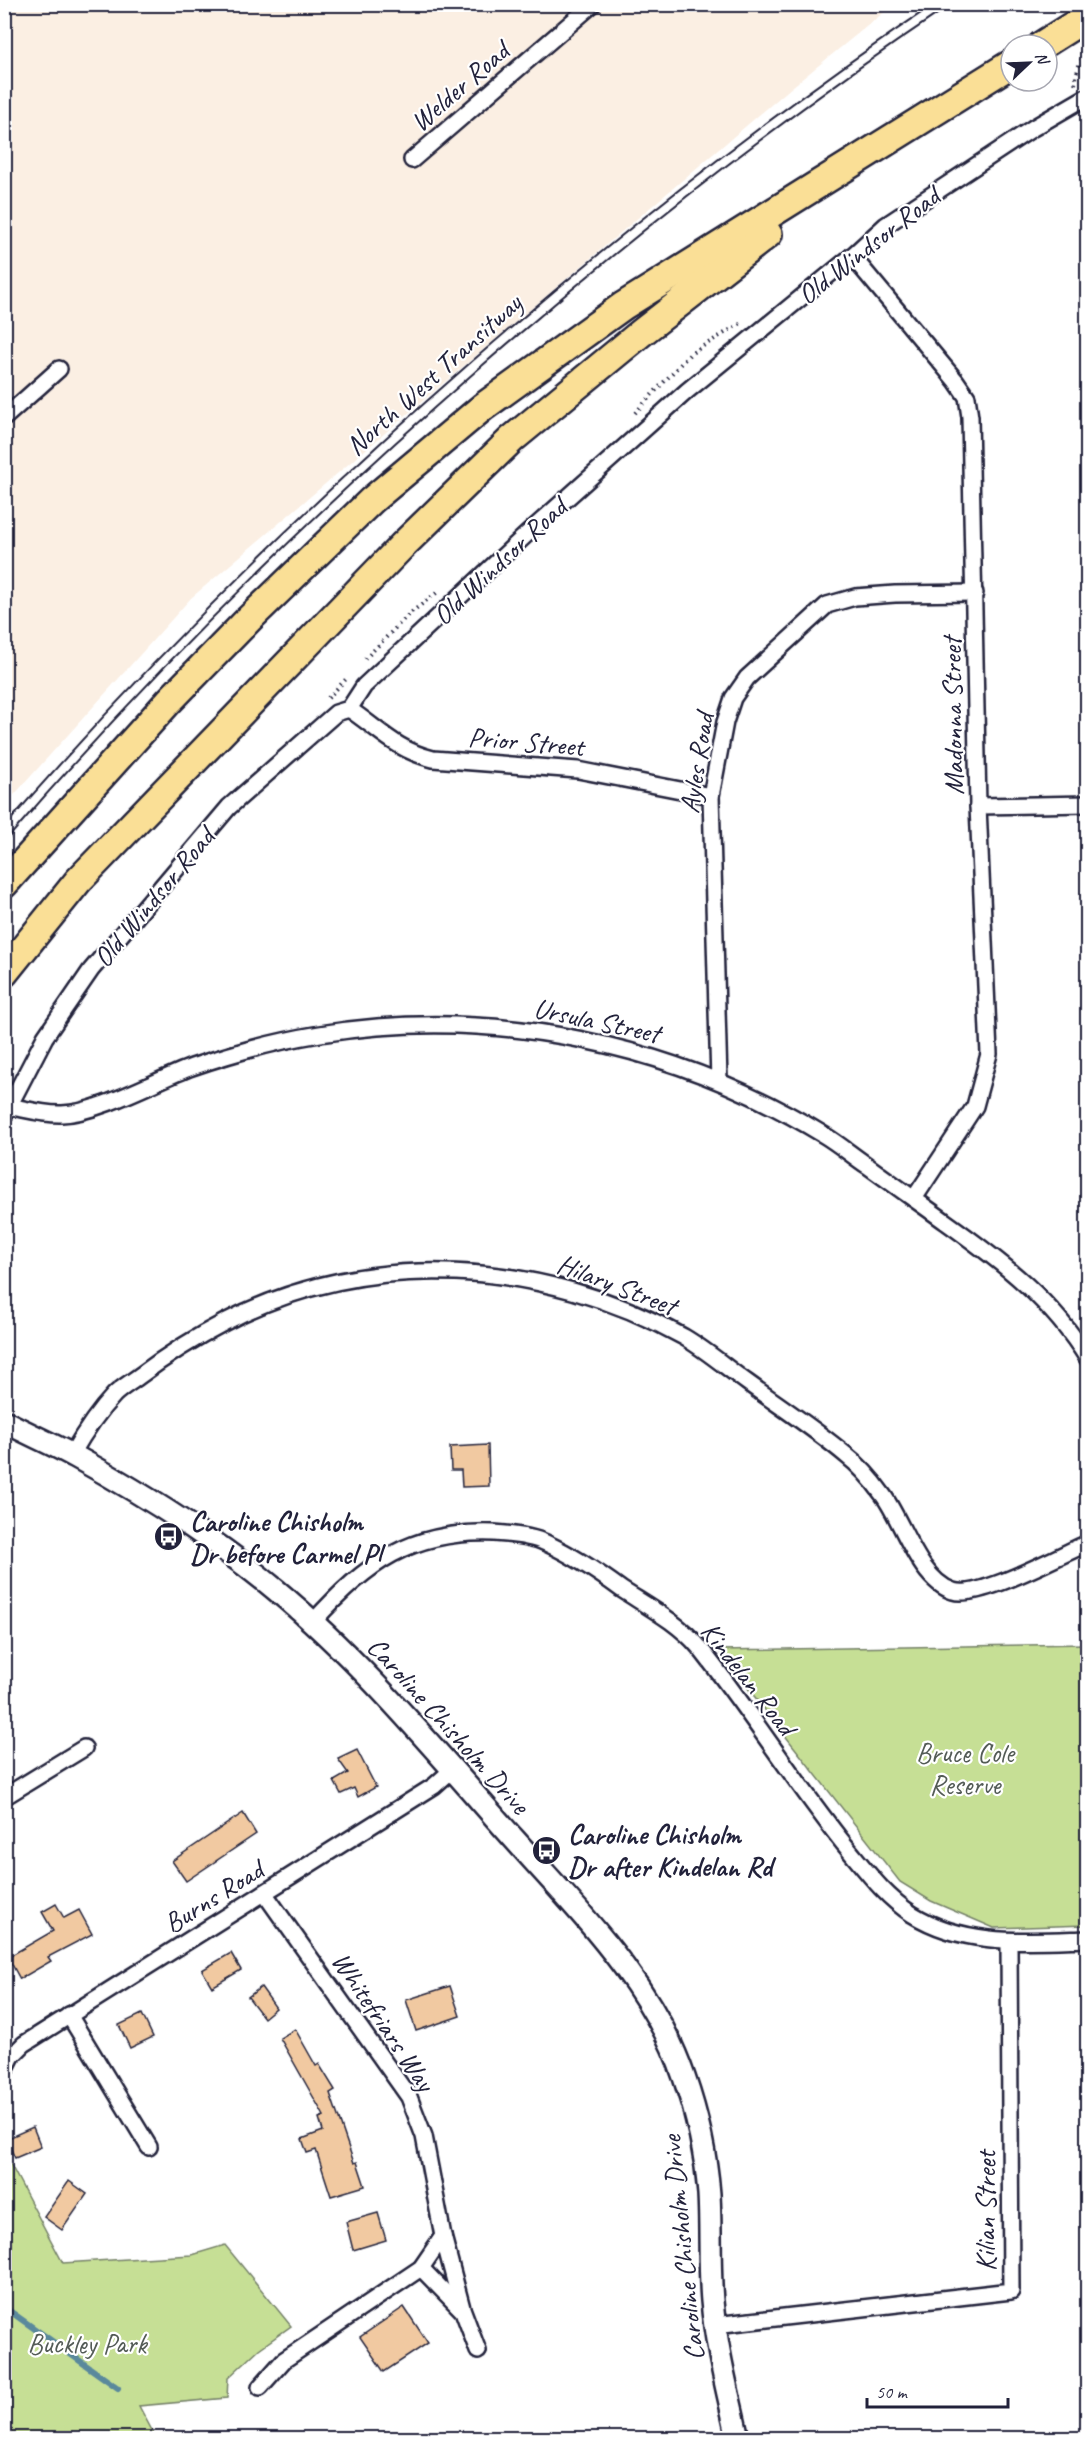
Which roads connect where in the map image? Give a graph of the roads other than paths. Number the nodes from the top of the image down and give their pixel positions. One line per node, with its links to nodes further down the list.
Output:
1 (593, 4): 8 (street, Welder Road)
2 (943, 4): 17 (lane, North West Transitway)
3 (1088, 16): 4 (highway)
4 (1059, 34)
5 (999, 72): 7 (highway, Old Windsor Road)
6 (1088, 96): 9 (street, Old Windsor Road)
7 (873, 152): 18 (highway, Old Windsor Road); 19 (highway, Old Windsor Road)
8 (412, 160)
9 (852, 256): 12 (street, Madonna Street); 13 (street, Old Windsor Road)
10 (59, 369): 11 (street)
11 (4, 418)
12 (975, 593): 14 (street, Ayles Road); 16 (street, Madonna Street)
13 (349, 709): 14 (street, Prior Street); 21 (street, Old Windsor Road)
14 (711, 796): 20 (street, Ayles Road)
15 (1088, 804): 16 (street)
16 (978, 806): 22 (street, Madonna Street)
17 (4, 835)
18 (4, 884)
19 (4, 973)
20 (719, 1081): 21 (street, Ursula Street); 22 (street, Ursula Street)
21 (6, 1111)
22 (915, 1197): 23 (street, Ursula Street)
23 (1088, 1359)
24 (4, 1421): 25 (main road, Caroline Chisholm Drive)
25 (72, 1454): 26 (street, Hilary Street); 27 (main road, Caroline Chisholm Drive)
26 (1088, 1543)
27 (313, 1622): 29 (main road, Caroline Chisholm Drive); 33 (street, Kindelan Road)
28 (84, 1748): 30 (street)
29 (452, 1770): 31 (street, Burns Road); 40 (main road, Caroline Chisholm Drive)
30 (4, 1797)
31 (265, 1894): 34 (street, Burns Road); 37 (street, Whitefriars Way)
32 (1088, 1939): 33 (street, Kindelan Road)
33 (1009, 1942): 40 (street, Kilian Street)
34 (69, 2015): 35 (street, Burns Road); 36 (street)
35 (6, 2070)
36 (149, 2147)
37 (443, 2236): 38 (street); 39 (street, Whitefriars Way)
38 (421, 2268): 39 (street); 42 (street)
39 (463, 2311): 41 (street, Whitefriars Way)
40 (715, 2325): 43 (main road, Caroline Chisholm Drive)
41 (478, 2351)
42 (260, 2387)
43 (738, 2439)

